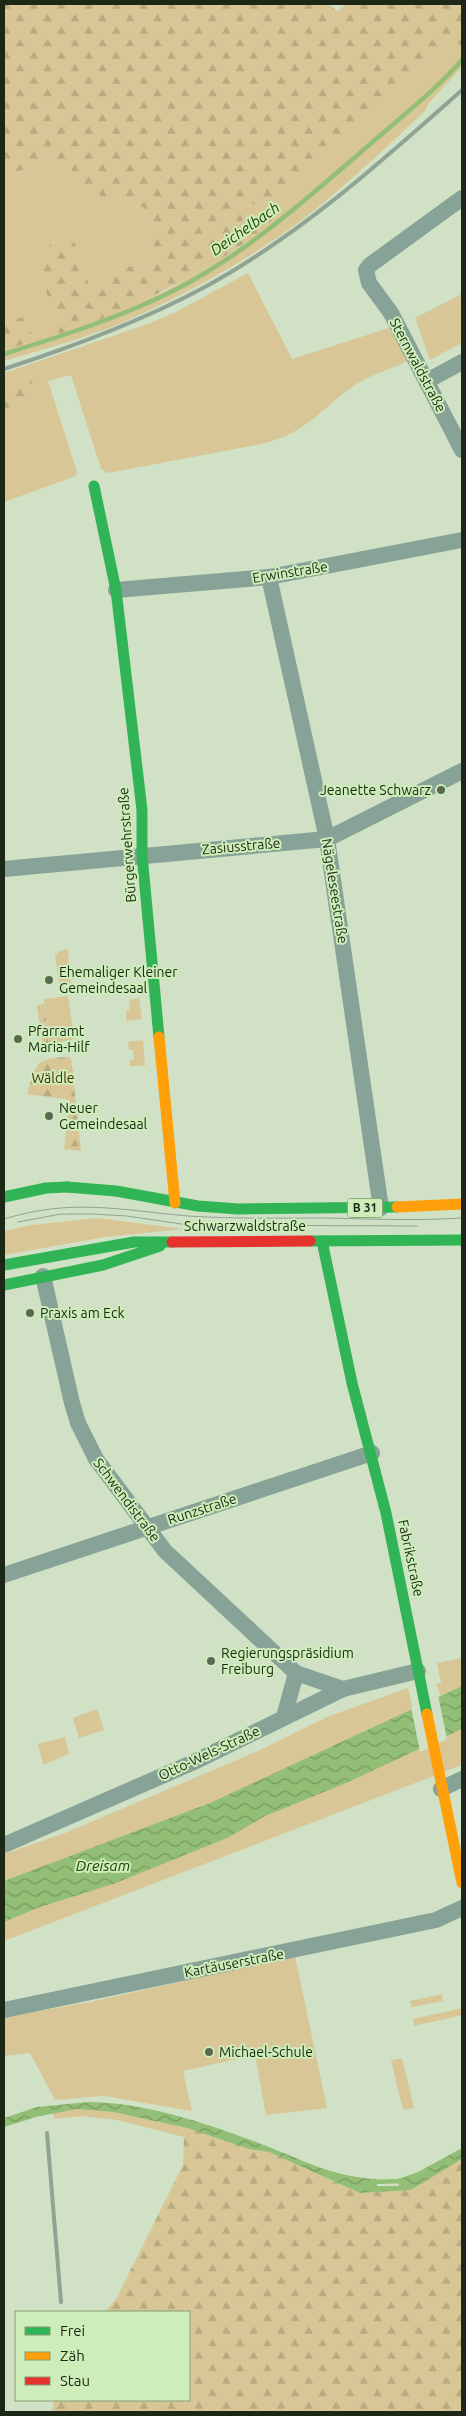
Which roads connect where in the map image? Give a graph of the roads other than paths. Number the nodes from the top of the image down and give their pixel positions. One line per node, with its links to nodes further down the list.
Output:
1 (462, 198): 3 (street, Sternwaldstraße)
2 (462, 362): 3 (street)
3 (427, 381): 4 (street, Sternwaldstraße)
4 (462, 450)
5 (94, 486): 8 (main road, Bürgerwehrstraße)
6 (462, 540): 7 (street, Erwinstraße)
7 (269, 578): 8 (street, Erwinstraße); 10 (street, Nägeleseestraße)
8 (116, 590): 11 (main road, Bürgerwehrstraße)
9 (462, 771): 10 (street, Zasiusstraße)
10 (327, 839): 11 (street, Zasiusstraße); 18 (street, Nägeleseestraße)
11 (142, 855): 12 (street, Zasiusstraße); 16 (main road, Bürgerwehrstraße)
12 (4, 868)
13 (136, 1194): 14 (main road, Schwarzwaldstraße / B 31); 15 (main road, Schwarzwaldstraße); 16 (main road, Schwarzwaldstraße / B 31)
14 (4, 1197)
15 (77, 1199)
16 (175, 1203): 18 (main road, Schwarzwaldstraße / B 31)
17 (462, 1204): 18 (main road, Schwarzwaldstraße / B 31)
18 (381, 1208)
19 (462, 1240): 21 (main road, Schwarzwaldstraße)
20 (172, 1242): 21 (main road, Schwarzwaldstraße); 22 (main road); 23 (main road, Schwarzwaldstraße)
21 (322, 1242): 25 (main road, Fabrikstraße)
22 (4, 1265)
23 (44, 1276): 24 (main road, Schwarzwaldstraße); 26 (street, Schwendistraße)
24 (4, 1285)
25 (372, 1453): 26 (street, Runzstraße); 28 (main road, Fabrikstraße)
26 (147, 1526): 27 (street, Runzstraße); 29 (street, Schwendistraße)
27 (4, 1575)
28 (418, 1671): 30 (street, Otto-Wels-Straße); 33 (main road, Fabrikstraße)
29 (296, 1673): 30 (street, Schwendistraße); 31 (street)
30 (343, 1689): 31 (street, Otto-Wels-Straße)
31 (284, 1717): 34 (street, Otto-Wels-Straße)
32 (462, 1780): 33 (street)
33 (440, 1782): 35 (main road, Fabrikstraße)
34 (4, 1845)
35 (462, 1883)
36 (462, 1908): 37 (street, Kartäuserstraße)
37 (4, 2010)

